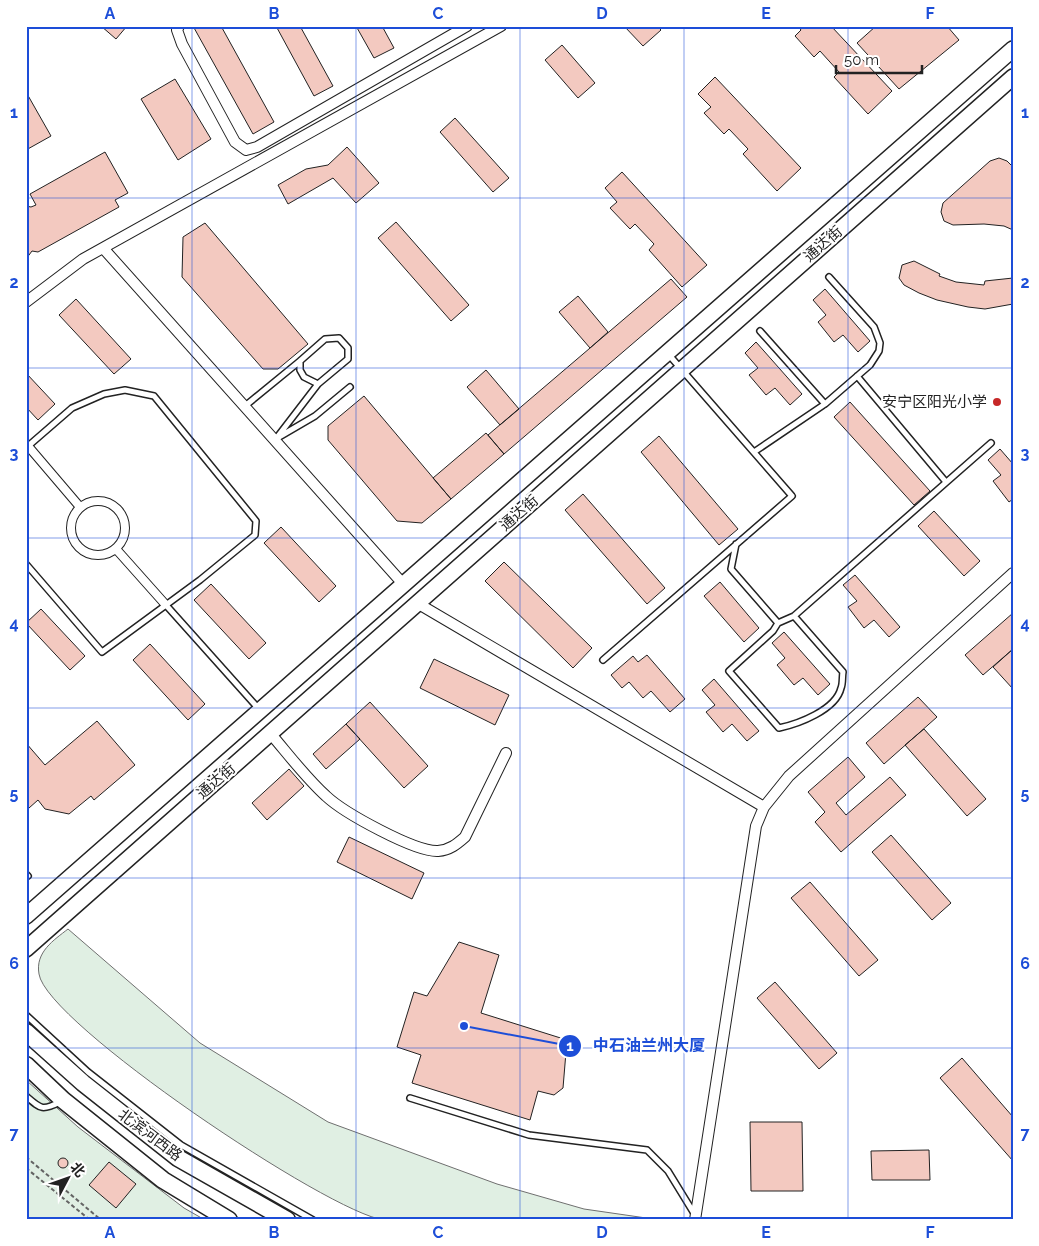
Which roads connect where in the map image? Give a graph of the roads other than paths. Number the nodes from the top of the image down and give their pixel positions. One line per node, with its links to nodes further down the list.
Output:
1 (179, 26): 2 (street)
2 (467, 26)
3 (501, 26): 6 (street)
4 (1013, 49): 10 (main road, 通达街)
5 (1013, 77): 12 (main road, 通达街)
6 (102, 248): 8 (street); 17 (street)
7 (829, 277): 13 (lane)
8 (26, 302)
9 (760, 331): 16 (lane)
10 (667, 353): 12 (lane); 28 (main road, 通达街)
11 (300, 361): 14 (lane); 14 (lane); 17 (lane)
12 (681, 370): 21 (lane); 29 (main road, 通达街)
13 (857, 376): 16 (lane); 22 (lane)
14 (318, 384): 18 (lane)
15 (350, 387): 18 (lane)
16 (825, 404): 21 (lane)
17 (244, 406): 18 (street)
18 (275, 440): 28 (street)
19 (991, 443): 22 (lane)
20 (27, 446): 23 (street); 30 (lane)
21 (754, 452): 24 (lane)
22 (946, 482): 31 (lane)
23 (80, 507): 25 (street); 25 (street)
24 (736, 544): 32 (lane); 33 (lane)
25 (116, 549): 30 (street)
26 (26, 564): 30 (lane)
27 (1013, 574): 37 (street)
28 (404, 584): 34 (main road, 通达街)
29 (418, 603): 35 (main road, 通达街); 37 (street)
30 (165, 604): 34 (lane)
31 (794, 616): 32 (lane); 32 (lane)
32 (778, 622)
33 (603, 660)
34 (260, 711): 38 (main road, 通达街)
35 (270, 733): 36 (street); 39 (main road, 通达街)
36 (506, 753)
37 (764, 807): 46 (street)
38 (26, 916)
39 (26, 949)
40 (26, 1015): 49 (lane)
41 (26, 1032): 48 (main road, 北滨河西路)
42 (26, 1065): 45 (main road, 北滨河西路)
43 (26, 1096): 45 (lane)
44 (410, 1098): 46 (lane)
45 (63, 1100): 47 (main road, 北滨河西路)
46 (695, 1218)
47 (229, 1220)
48 (287, 1220)
49 (312, 1220)

